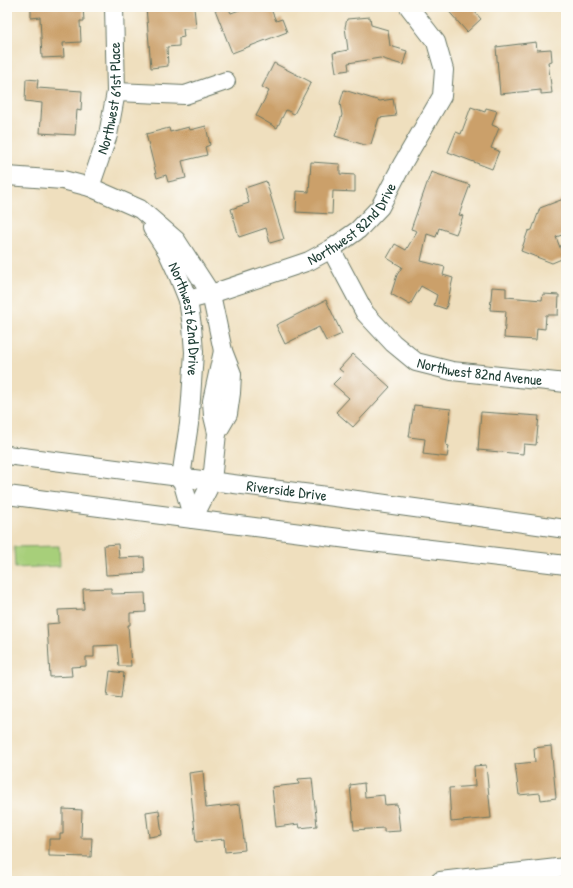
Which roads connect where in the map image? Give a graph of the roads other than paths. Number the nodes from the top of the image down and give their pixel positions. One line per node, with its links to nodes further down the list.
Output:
1 (114, 7): 4 (street, Northwest 61st Place)
2 (409, 7): 8 (street, Northwest 82nd Drive)
3 (226, 81): 4 (street)
4 (116, 92): 6 (street, Northwest 61st Place)
5 (7, 176): 6 (street)
6 (90, 187): 7 (street)
7 (140, 209): 9 (street, Northwest 62nd Drive); 10 (street, Northwest 62nd Drive)
8 (330, 249): 9 (street, Northwest 82nd Drive); 14 (street, Northwest 82nd Avenue)
9 (211, 294): 10 (street, Northwest 82nd Drive); 11 (street, Northwest 62nd Drive)
10 (188, 300): 12 (street, Northwest 62nd Drive)
11 (223, 351): 13 (street, Northwest 62nd Drive); 15 (street, Northwest 62nd Drive)
12 (192, 373): 13 (street); 17 (street, Northwest 62nd Drive)
13 (218, 376): 15 (street, Northwest 62nd Drive)
14 (566, 383)
15 (217, 433): 18 (street, Northwest 62nd Drive)
16 (7, 455): 17 (street, Riverside Drive)
17 (181, 477): 18 (street, Riverside Drive); 20 (street, Northwest 62nd Drive)
18 (212, 481): 20 (street, Northwest 62nd Drive); 21 (street, Riverside Drive)
19 (7, 495): 20 (street)
20 (193, 518): 22 (street)
21 (566, 529)
22 (566, 565)
23 (566, 867): 24 (street)
24 (440, 881)

